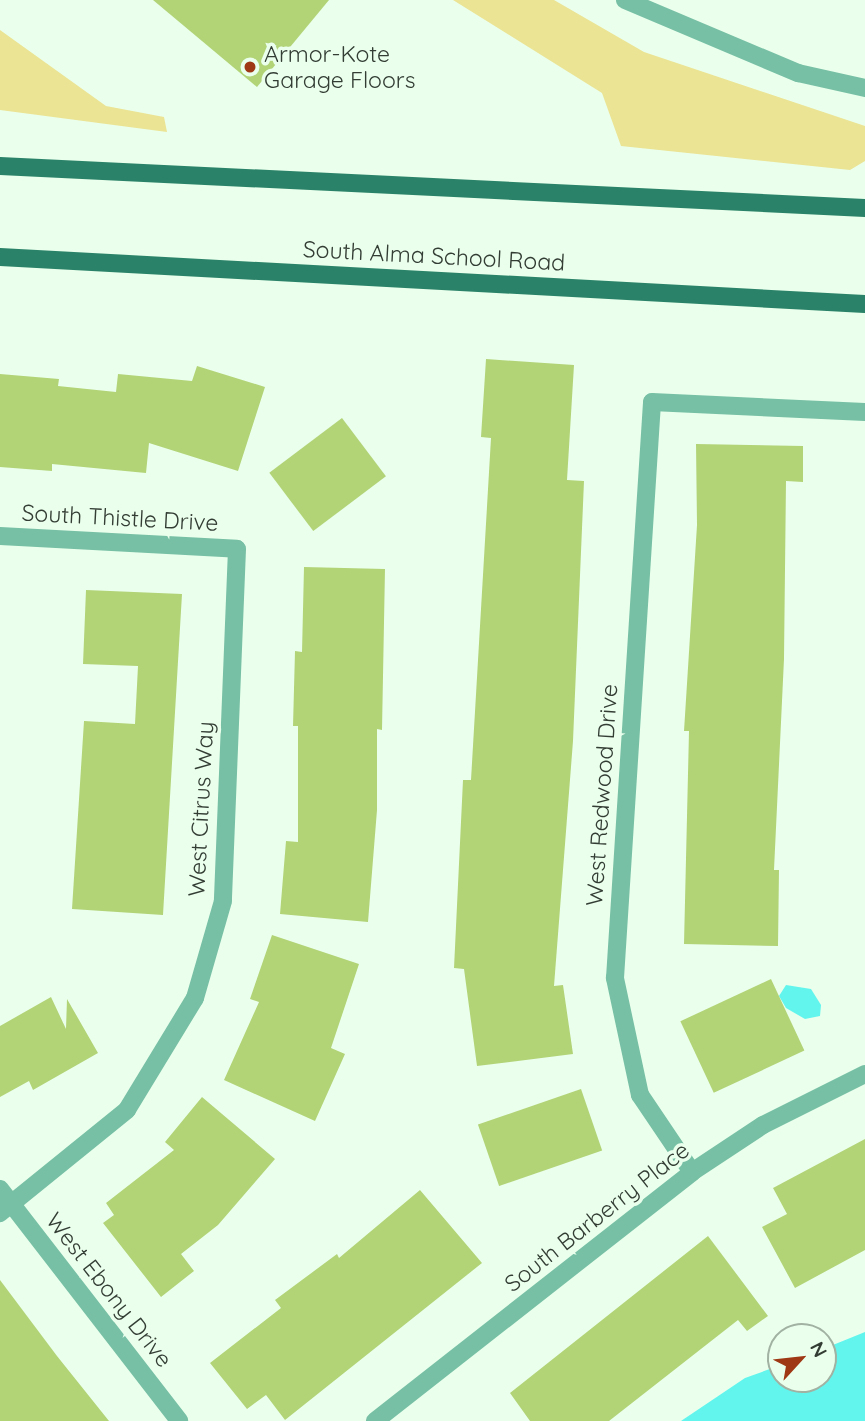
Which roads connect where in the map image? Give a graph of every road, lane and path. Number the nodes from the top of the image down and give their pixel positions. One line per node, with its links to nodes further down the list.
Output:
1 (625, 0): 2 (street)
2 (865, 88)
3 (0, 166): 4 (main road)
4 (865, 208)
5 (0, 257): 6 (main road, South Alma School Road)
6 (865, 304)
7 (865, 412): 11 (street, West Redwood Drive)
8 (0, 537): 9 (street, South Thistle Drive)
9 (237, 549): 12 (street, West Citrus Way)
10 (865, 1074): 11 (street, South Barberry Place)
11 (692, 1172): 14 (street, South Barberry Place)
12 (4, 1202): 13 (street, West Ebony Drive)
13 (179, 1421)
14 (375, 1421)

